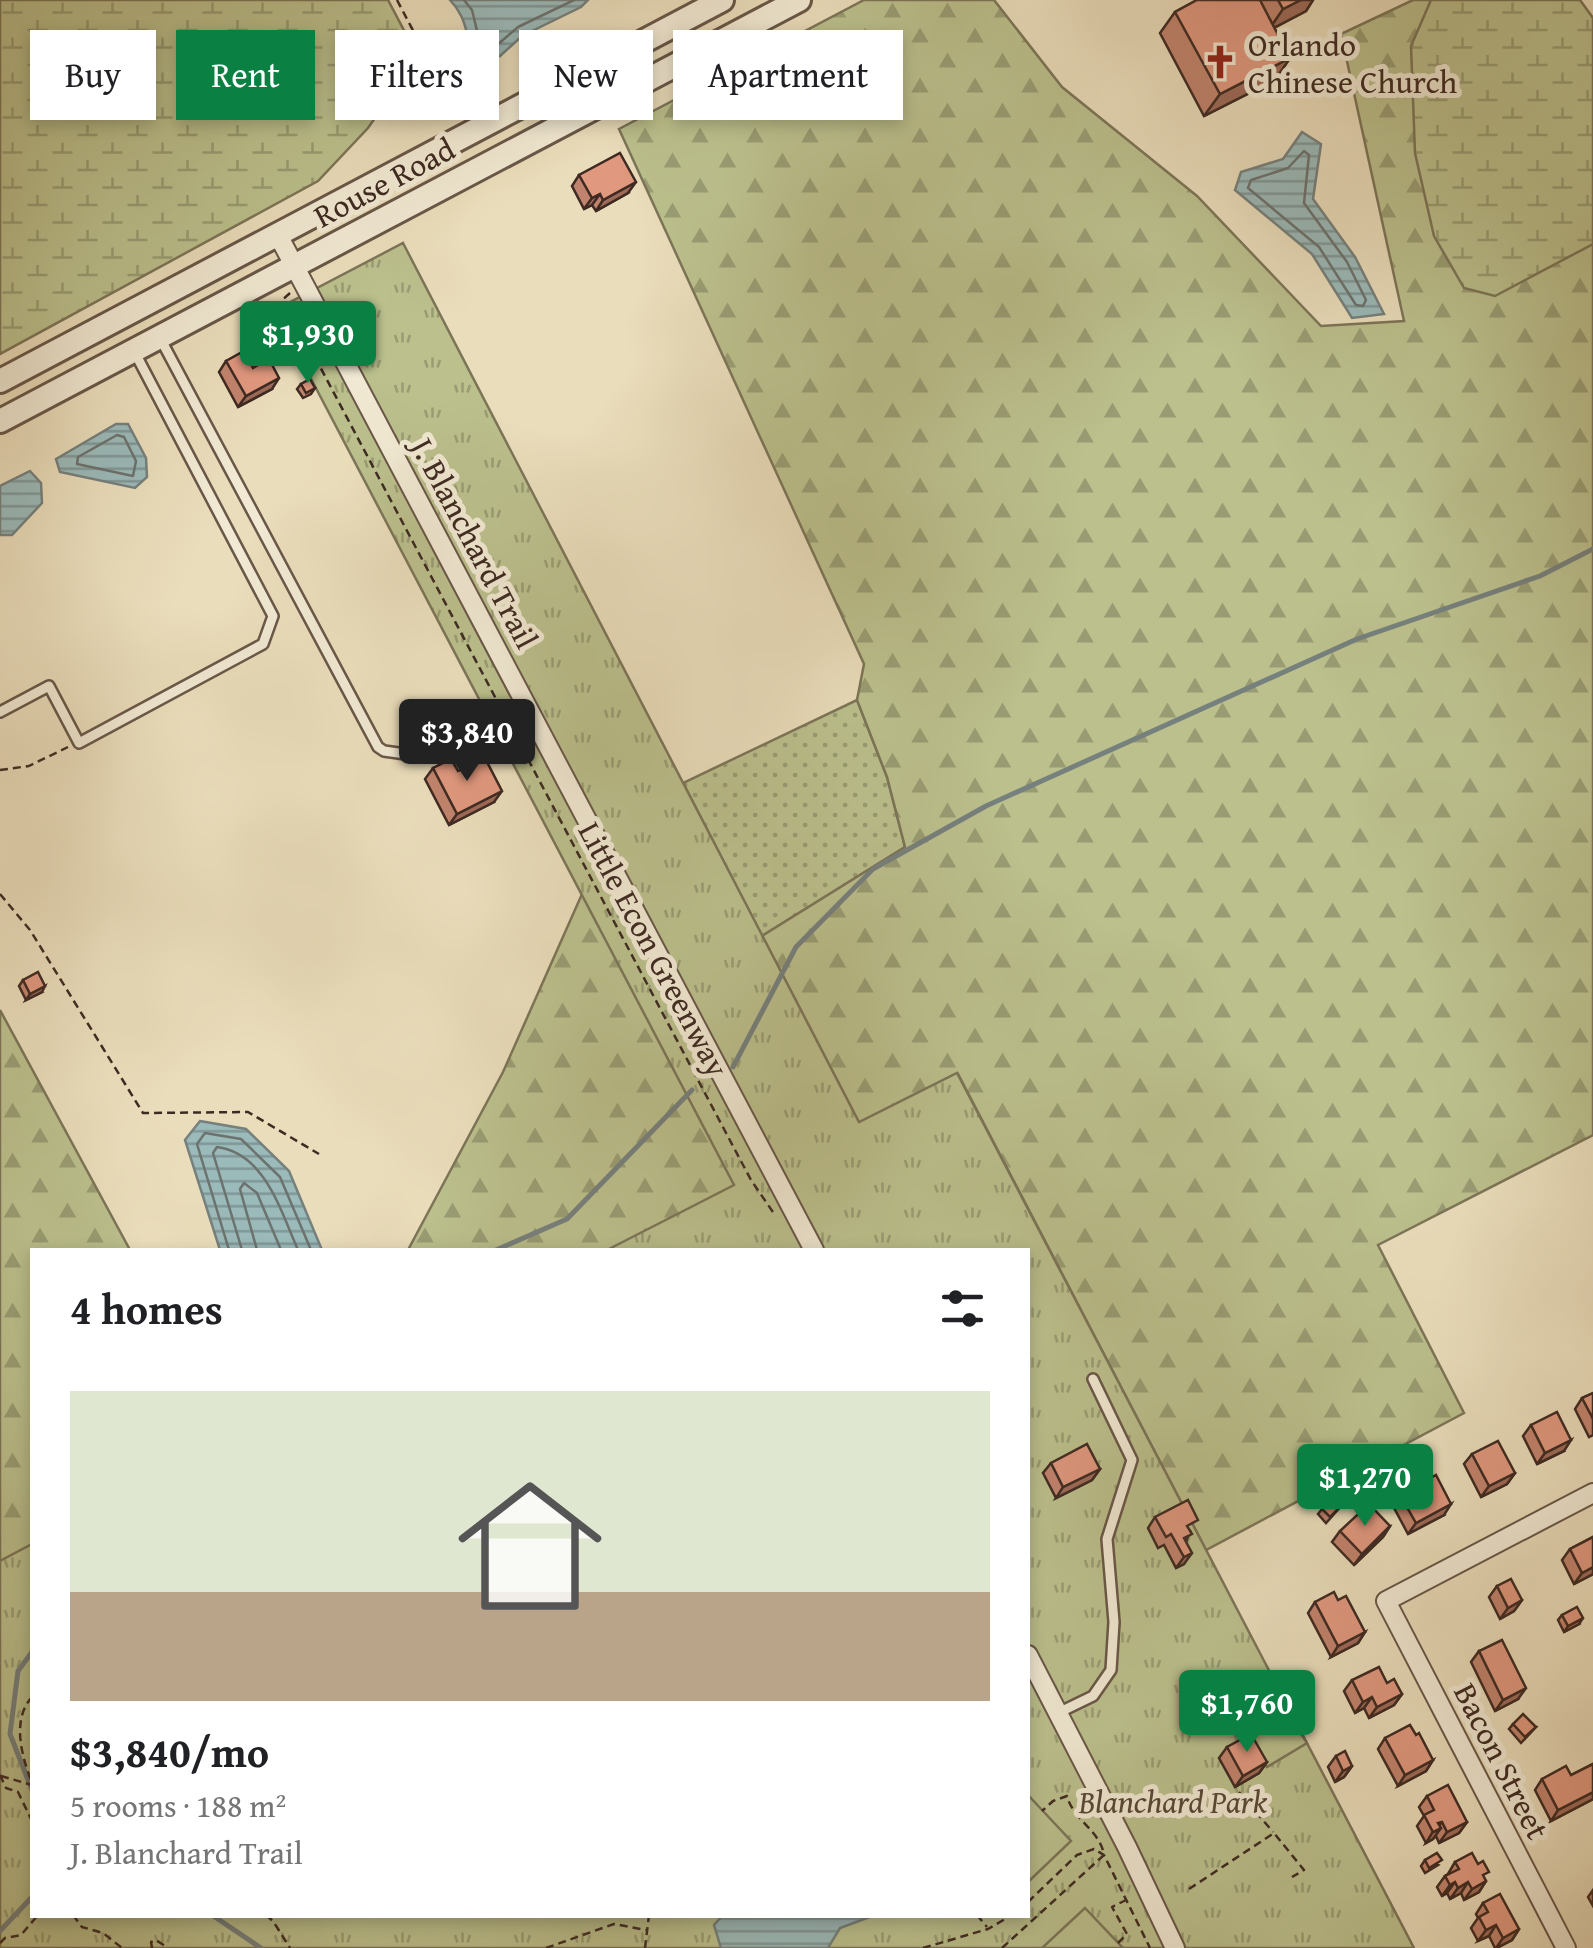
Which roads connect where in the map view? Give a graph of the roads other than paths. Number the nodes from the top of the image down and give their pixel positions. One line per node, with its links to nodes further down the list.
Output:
1 (722, 0): 3 (street, Rouse Road)
2 (799, 0): 4 (street, Rouse Road)
3 (278, 235): 4 (street, J. Blanchard Trail); 7 (street, Rouse Road)
4 (294, 266): 5 (street, Rouse Road); 11 (street, J. Blanchard Trail)
5 (160, 336): 6 (street, Rouse Road); 10 (lane)
6 (134, 350): 8 (street, Rouse Road); 9 (lane)
7 (0, 381)
8 (0, 420)
9 (0, 712)
10 (420, 756)
11 (813, 1248)
12 (1093, 1379): 15 (lane)
13 (1593, 1493): 17 (street, Bacon Street)
14 (1030, 1659): 15 (street)
15 (1058, 1713): 16 (street)
16 (1175, 1948)
17 (1566, 1948)

